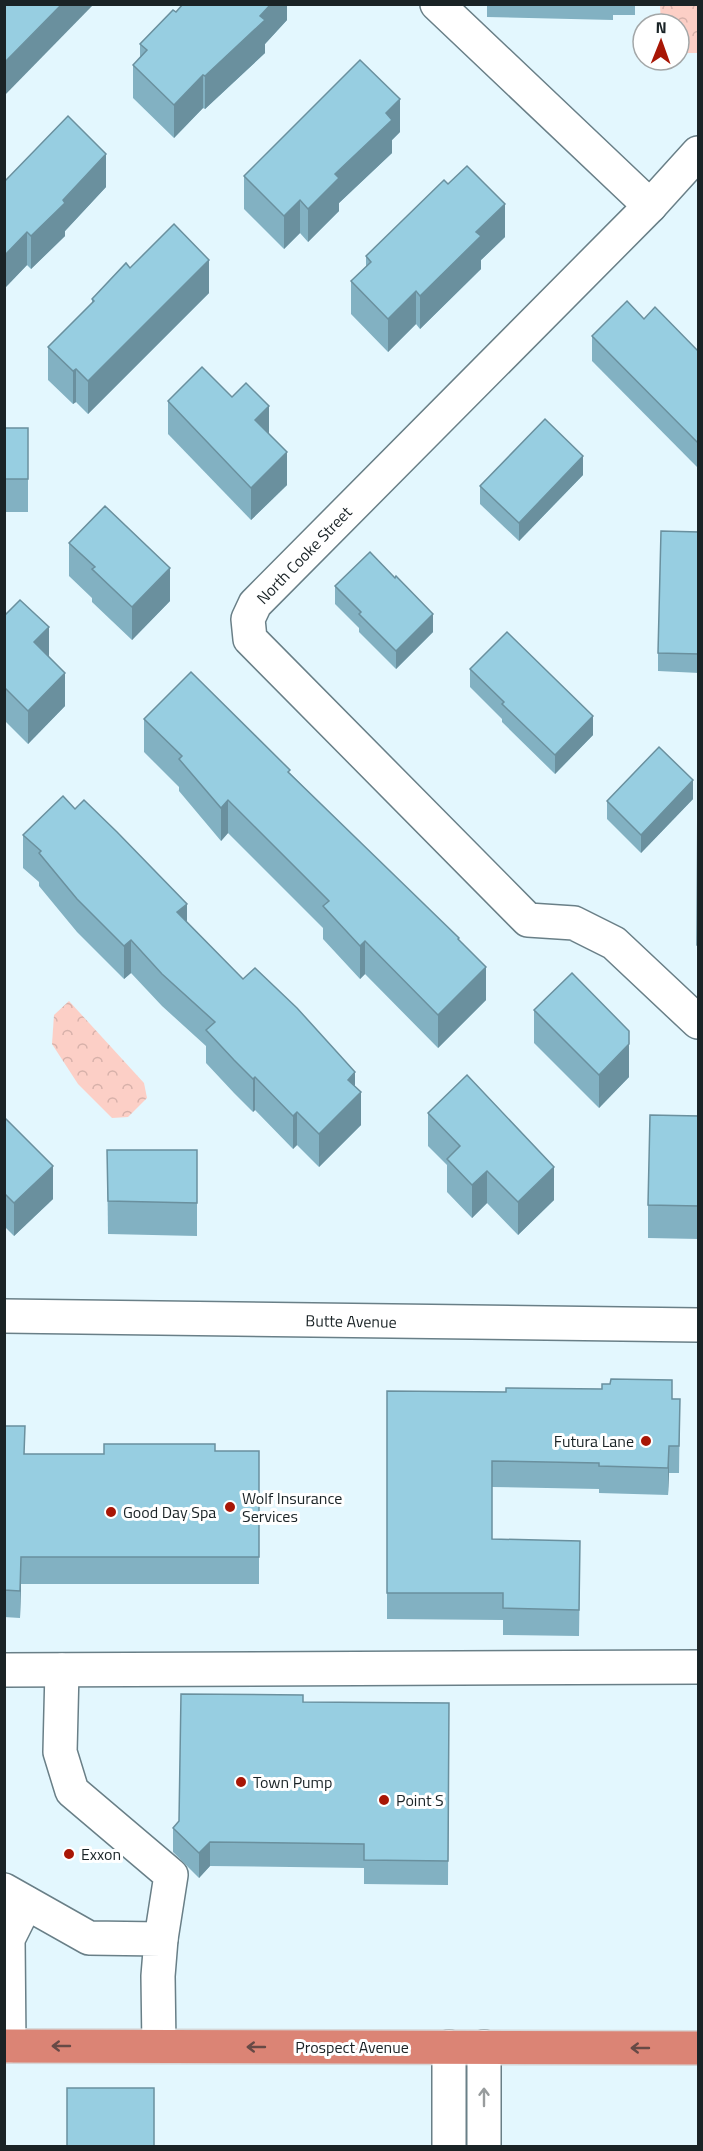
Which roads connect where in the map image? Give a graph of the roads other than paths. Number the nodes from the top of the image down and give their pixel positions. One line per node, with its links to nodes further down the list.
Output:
1 (437, 4): 3 (street)
2 (699, 153): 3 (street, North Cooke Street)
3 (650, 206): 4 (street, North Cooke Street)
4 (699, 1022)
5 (4, 1316): 6 (street, Butte Avenue)
6 (699, 1325)
7 (699, 1667): 9 (street)
8 (4, 1670): 9 (street)
9 (62, 1670): 11 (street)
10 (15, 1897): 11 (street); 12 (street)
11 (161, 1939): 13 (street)
12 (7, 2046): 13 (highway, Prospect Avenue, one-way to 12)
13 (159, 2046): 14 (highway, Prospect Avenue, one-way to 13)
14 (449, 2047): 15 (highway, Prospect Avenue); 17 (street)
15 (484, 2047): 16 (highway, Prospect Avenue, one-way to 15); 18 (street, one-way to 15)
16 (699, 2048)
17 (449, 2146)
18 (484, 2146)

